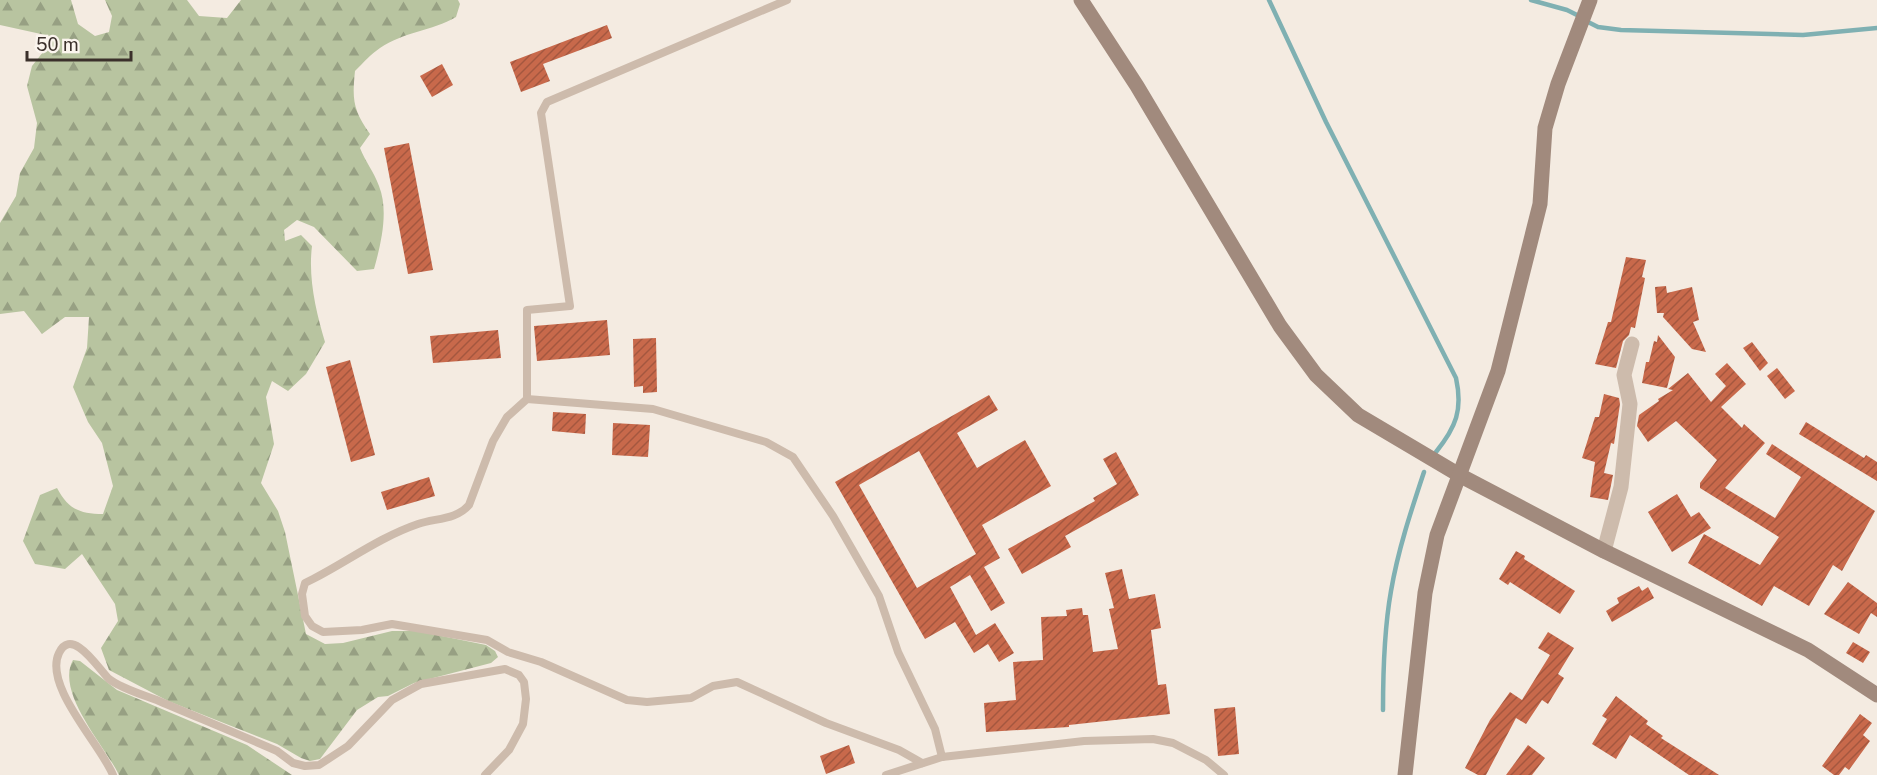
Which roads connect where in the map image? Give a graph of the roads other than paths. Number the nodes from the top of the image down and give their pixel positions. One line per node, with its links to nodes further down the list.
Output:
1 (787, 0): 5 (lane)
2 (1081, 0): 6 (street)
3 (1590, 0): 6 (street)
4 (1632, 344): 7 (street)
5 (527, 399): 9 (lane); 10 (lane)
6 (1461, 476): 7 (street); 15 (street)
7 (1604, 551): 8 (street)
8 (1877, 695)
9 (942, 758): 10 (lane); 14 (lane)
10 (922, 763): 13 (lane)
11 (113, 775): 12 (lane)
12 (484, 775)
13 (886, 775)
14 (1224, 775)
15 (1405, 775)

